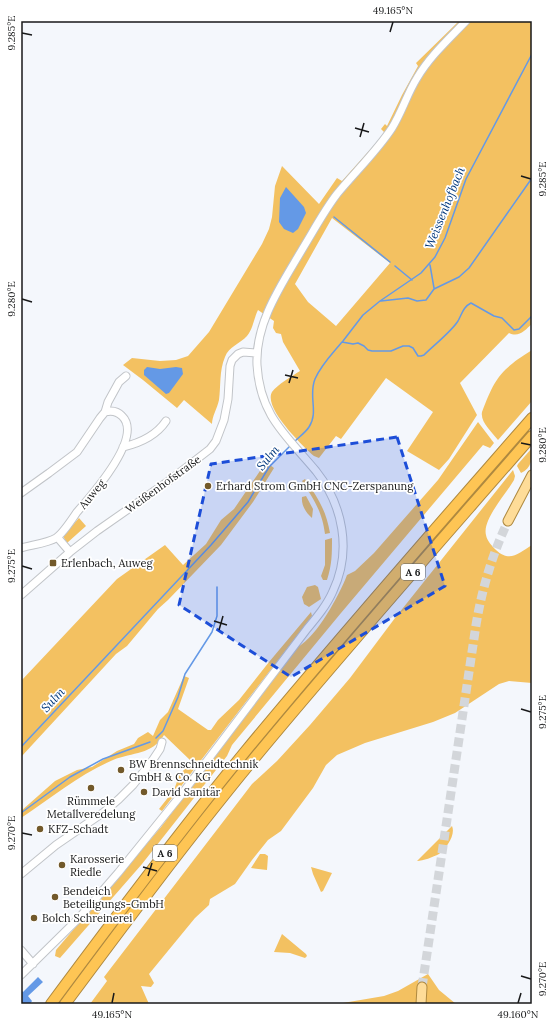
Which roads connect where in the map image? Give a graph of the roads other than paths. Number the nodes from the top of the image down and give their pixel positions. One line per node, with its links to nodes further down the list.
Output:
1 (466, 21): 2 (street)
2 (257, 353): 14 (street, Weißenhofstraße); 19 (street)
3 (126, 376): 4 (street)
4 (106, 412): 8 (street, Auweg); 10 (street)
5 (532, 418): 22 (highway, A 6)
6 (166, 421): 8 (street)
7 (532, 436): 23 (highway, A 6)
8 (123, 447): 12 (street, Auweg)
9 (532, 475): 11 (main road)
10 (21, 493)
11 (508, 522)
12 (58, 538): 13 (street); 14 (street)
13 (21, 548)
14 (70, 552): 15 (street, Weißenhofstraße)
15 (21, 595)
16 (162, 742): 17 (street)
17 (21, 874)
18 (21, 950): 19 (street)
19 (33, 964): 20 (street)
20 (21, 975)
21 (422, 989): 24 (main road)
22 (51, 1004)
23 (65, 1004)
24 (422, 1004)

